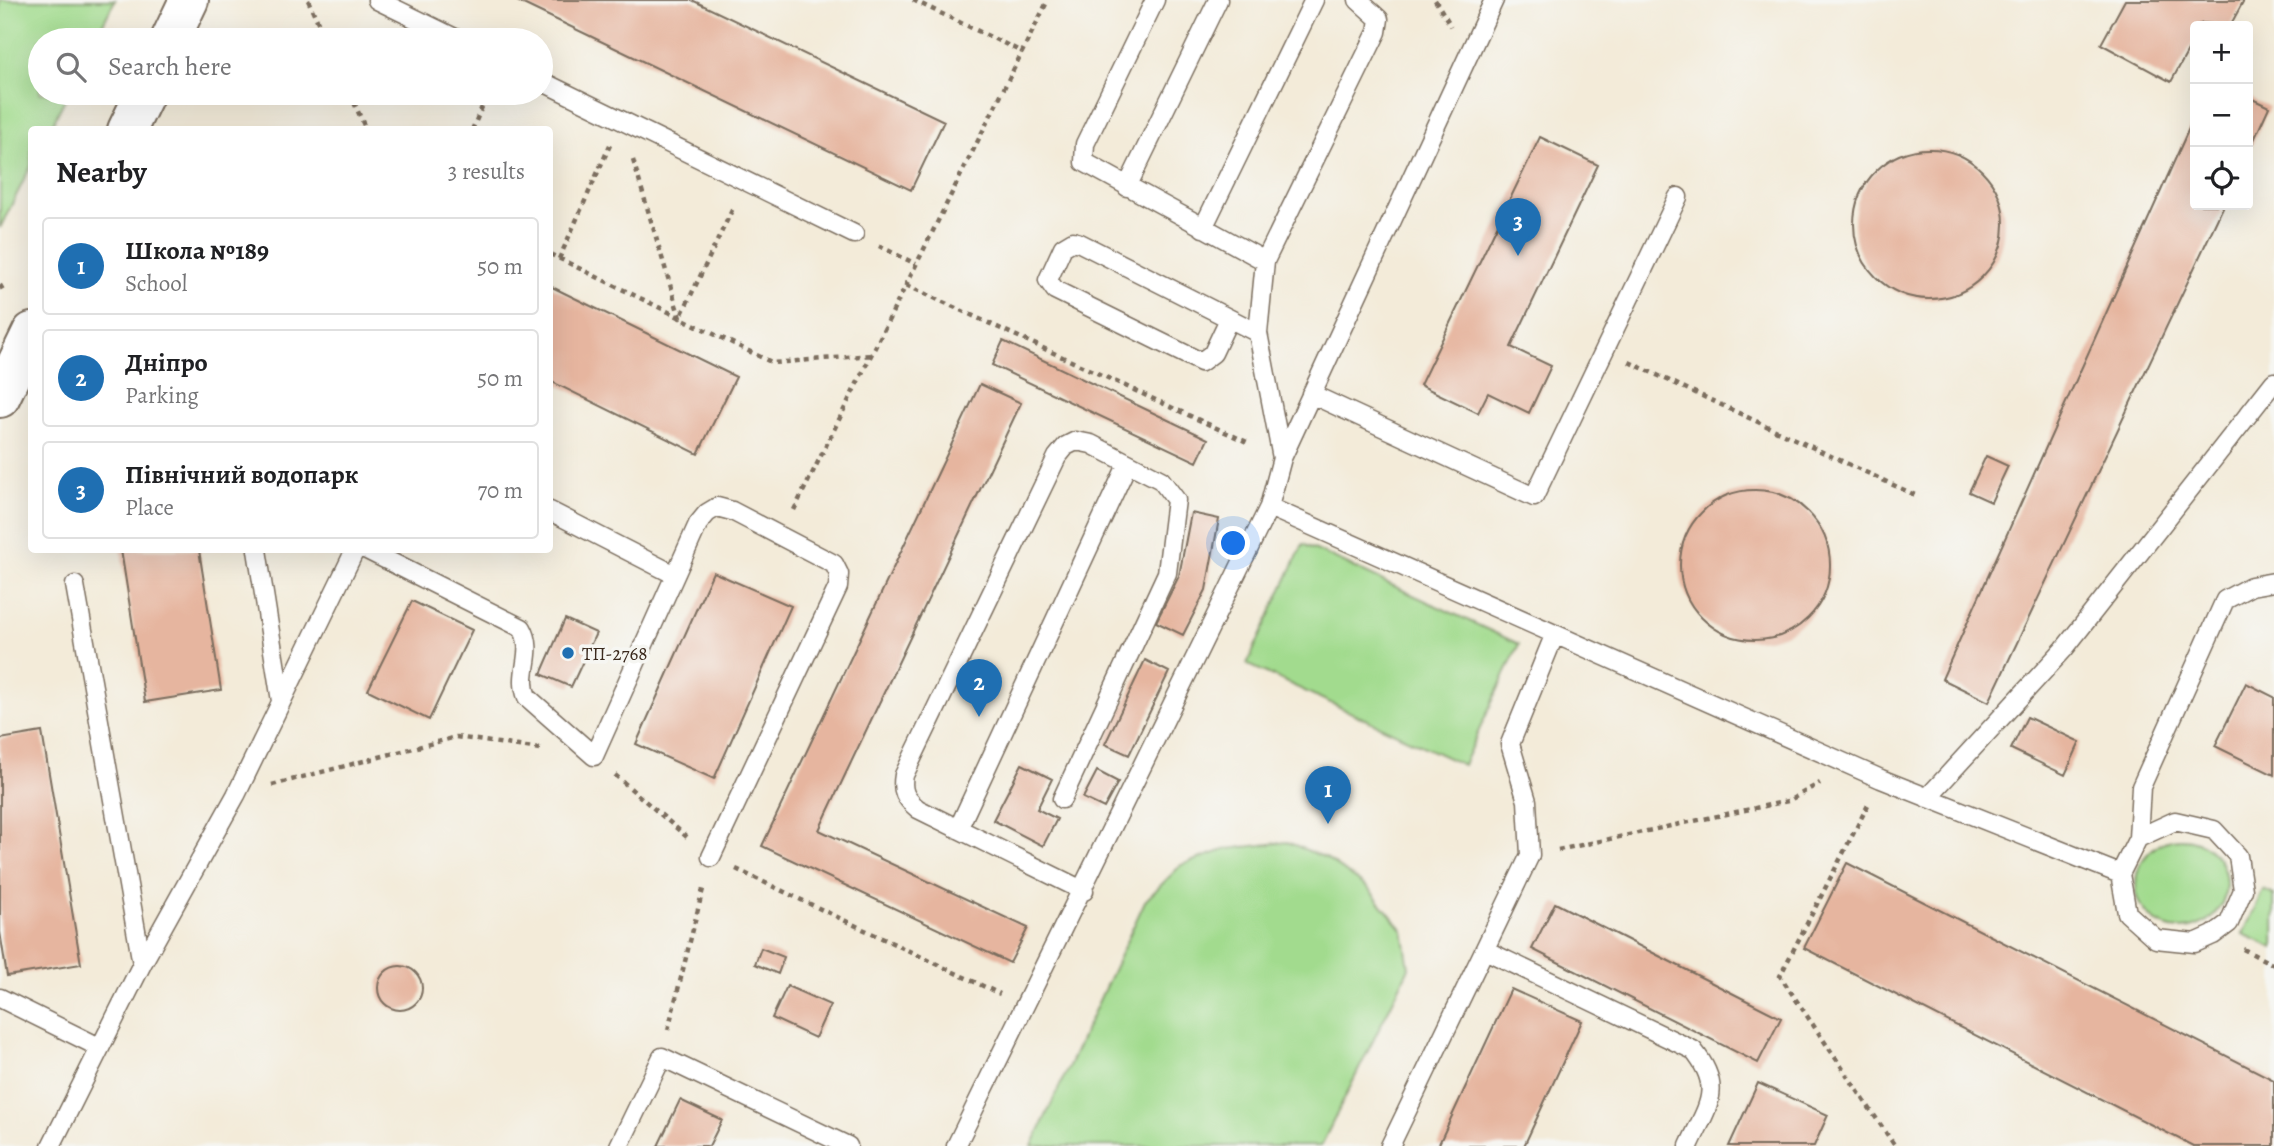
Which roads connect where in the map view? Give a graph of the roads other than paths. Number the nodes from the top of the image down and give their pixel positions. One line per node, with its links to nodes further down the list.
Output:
1 (189, 0): 8 (street)
2 (377, 0): 9 (lane)
3 (1155, 0): 13 (lane)
4 (1218, 0): 13 (lane)
5 (1314, 0): 15 (lane)
6 (1358, 0): 17 (lane)
7 (1493, 0): 22 (lane)
8 (176, 28)
9 (434, 28)
10 (553, 87): 16 (lane)
11 (139, 105): 12 (street)
12 (129, 126)
13 (1127, 187): 15 (lane)
14 (1678, 197): 22 (lane)
15 (1202, 228): 17 (lane)
16 (854, 234)
17 (1265, 261): 19 (lane)
18 (1229, 319): 18 (lane); 19 (lane)
19 (1258, 333): 24 (lane)
20 (28, 339): 23 (street)
21 (2274, 382): 36 (lane)
22 (1311, 394): 24 (lane)
23 (0, 398)
24 (1282, 458): 26 (lane)
25 (1128, 463): 37 (lane); 38 (lane); 38 (lane)
26 (1269, 507): 34 (lane); 42 (lane)
27 (553, 514): 31 (lane)
28 (257, 553): 35 (lane)
29 (354, 553): 35 (lane)
30 (373, 553): 31 (lane)
31 (675, 575): 40 (lane)
32 (2274, 582): 39 (lane)
33 (75, 585): 44 (lane)
34 (1554, 636): 36 (lane); 43 (lane)
35 (281, 701): 44 (lane)
36 (1927, 798): 41 (lane)
37 (1062, 799)
38 (958, 829): 42 (lane)
39 (2138, 838): 41 (lane); 41 (lane)
40 (711, 858)
41 (2120, 874)
42 (1084, 891): 50 (lane)
43 (1485, 950): 51 (lane); 52 (lane)
44 (142, 964): 46 (lane)
45 (0, 998): 46 (lane)
46 (99, 1047): 47 (lane)
47 (51, 1146)
48 (619, 1146): 49 (lane)
49 (848, 1146)
50 (956, 1146)
51 (1390, 1146)
52 (1689, 1146)

